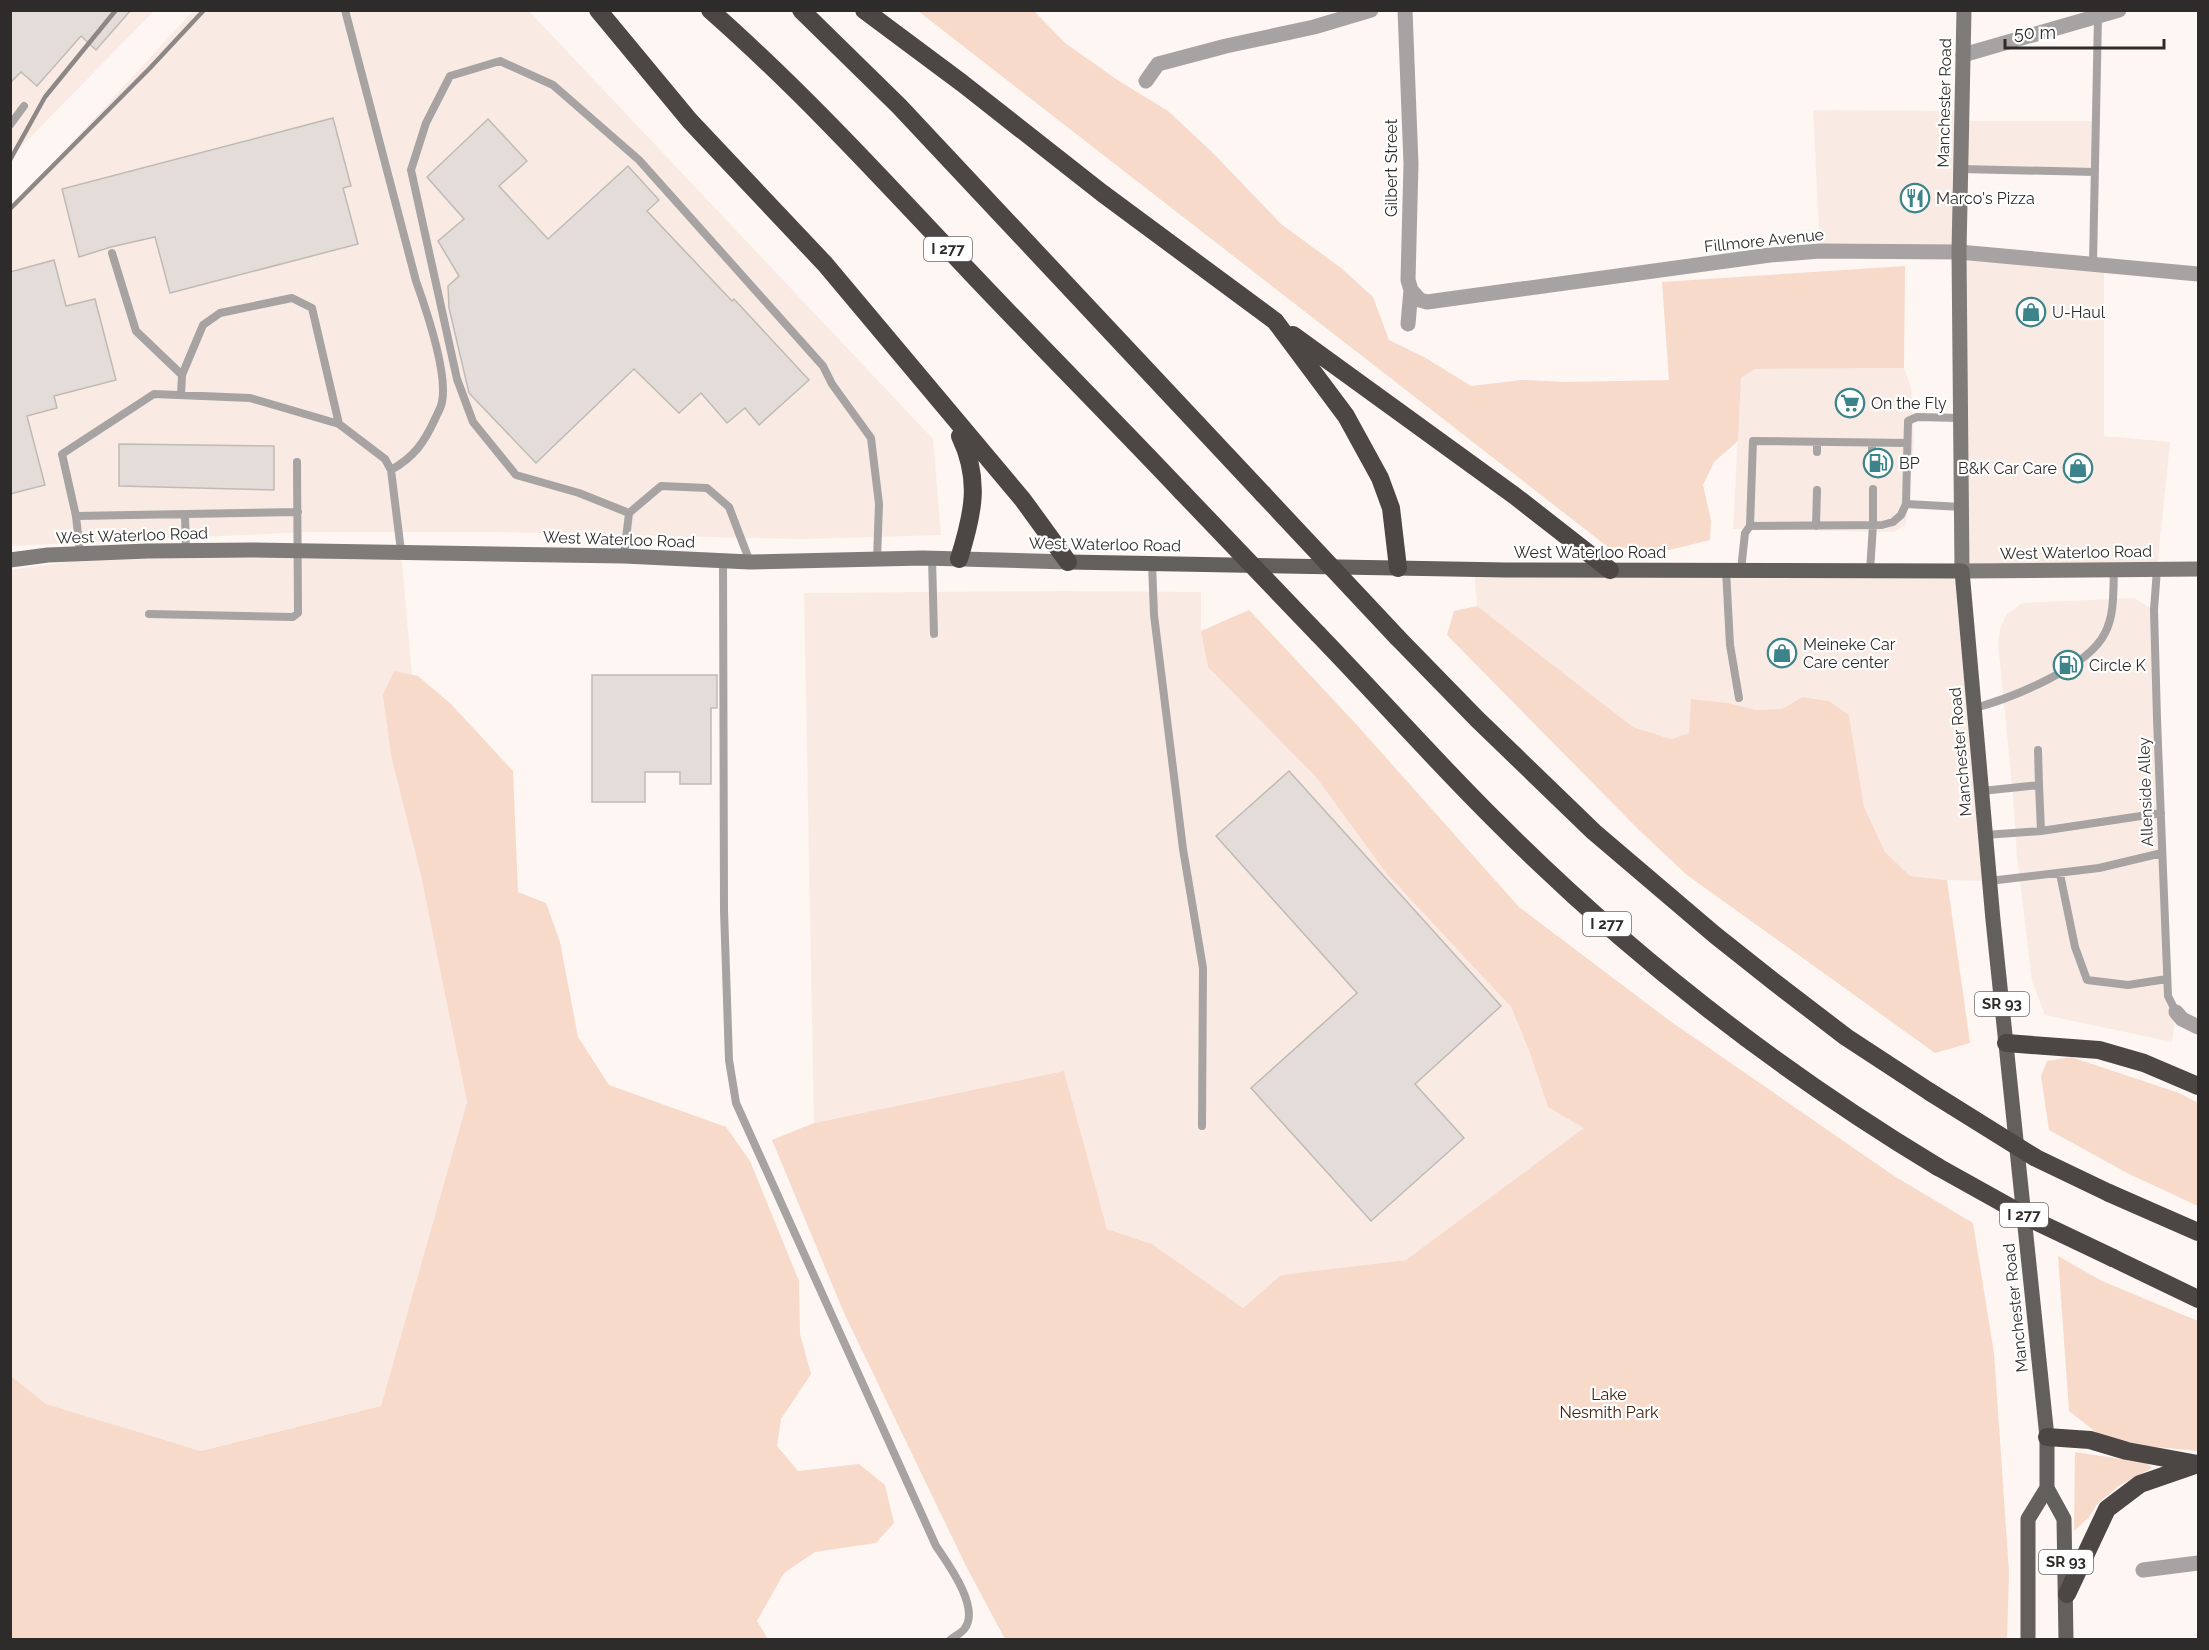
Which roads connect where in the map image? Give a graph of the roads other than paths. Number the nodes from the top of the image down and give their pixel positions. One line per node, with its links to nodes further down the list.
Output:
1 (345, 10): 35 (lane)
2 (598, 10): 26 (highway)
3 (710, 10): 88 (highway, I 277, bridge)
4 (801, 10): 87 (highway, bridge)
5 (864, 10): 22 (highway)
6 (1371, 10): 12 (street)
7 (1406, 10): 21 (street, Gilbert Street)
8 (1964, 10): 11 (main road, Manchester Road / SR 93)
9 (2119, 10): 10 (street)
10 (2098, 16): 11 (street); 16 (lane)
11 (1963, 55): 15 (main road, Manchester Road / SR 93)
12 (1146, 81)
13 (24, 106): 14 (lane)
14 (10, 125)
15 (1961, 170): 16 (lane); 17 (main road, Manchester Road / SR 93)
16 (2095, 172): 19 (lane)
17 (1959, 252): 19 (street, Fillmore Avenue); 21 (street, Fillmore Avenue); 27 (main road, Manchester Road / SR 93)
18 (112, 253): 24 (lane)
19 (2093, 264): 20 (street, Fillmore Avenue)
20 (2199, 274)
21 (1411, 290): 23 (street, Gilbert Street)
22 (1275, 321): 60 (highway); 64 (highway)
23 (1408, 324)
24 (182, 375): 25 (lane); 28 (lane)
25 (181, 395): 28 (lane); 43 (lane)
26 (943, 406): 54 (highway); 58 (highway)
27 (1961, 418): 31 (lane); 39 (main road, Manchester Road / SR 93)
28 (339, 424): 35 (lane)
29 (1817, 442): 30 (lane); 32 (lane); 45 (lane)
30 (1872, 443): 31 (lane); 33 (lane)
31 (1907, 443): 38 (lane)
32 (1817, 452)
33 (1872, 453)
34 (297, 462): 40 (lane)
35 (391, 470): 49 (lane)
36 (1873, 489): 44 (lane)
37 (1816, 490): 46 (lane)
38 (1906, 504): 39 (lane); 44 (lane)
39 (1962, 507): 67 (main road, Manchester Road / SR 93)
40 (298, 512): 42 (lane); 48 (lane)
41 (629, 513): 51 (lane); 53 (lane); 57 (lane)
42 (185, 515): 43 (lane); 47 (lane)
43 (76, 516): 50 (lane)
44 (1873, 525): 46 (lane); 66 (lane)
45 (1750, 526): 46 (lane); 65 (lane)
46 (1816, 526)
47 (186, 551): 48 (main road, West Waterloo Road); 50 (main road, West Waterloo Road)
48 (298, 551): 49 (main road, West Waterloo Road); 68 (lane)
49 (401, 551): 51 (main road, West Waterloo Road)
50 (80, 554): 55 (main road, West Waterloo Road)
51 (624, 556): 56 (main road, West Waterloo Road)
52 (932, 558): 53 (main road, West Waterloo Road); 54 (main road, West Waterloo Road); 69 (lane)
53 (877, 559): 57 (main road, West Waterloo Road)
54 (959, 559): 58 (main road, West Waterloo Road)
55 (10, 560)
56 (723, 560): 57 (main road, West Waterloo Road); 95 (lane)
57 (750, 562)
58 (1068, 562): 59 (main road, West Waterloo Road)
59 (1152, 563): 60 (main road, West Waterloo Road); 86 (lane)
60 (1398, 568): 64 (main road, West Waterloo Road)
61 (2114, 569): 62 (main road, West Waterloo Road); 67 (main road, West Waterloo Road); 71 (lane)
62 (2157, 569): 63 (main road, West Waterloo Road); 75 (lane, Allenside Alley)
63 (2199, 569)
64 (1610, 570): 65 (main road, West Waterloo Road)
65 (1734, 570): 66 (main road, West Waterloo Road); 70 (lane)
66 (1870, 571): 67 (main road, West Waterloo Road)
67 (1962, 571): 71 (main road, Manchester Road / SR 93)
68 (149, 614)
69 (934, 634)
70 (1739, 698)
71 (1975, 708): 74 (main road, Manchester Road / SR 93)
72 (2038, 750): 73 (lane)
73 (2039, 785): 74 (lane); 76 (lane)
74 (1982, 791): 77 (main road, Manchester Road / SR 93)
75 (2161, 813): 76 (lane); 78 (lane, Allenside Alley)
76 (2041, 831): 77 (lane)
77 (1985, 835): 80 (main road, Manchester Road / SR 93)
78 (2162, 853): 79 (lane); 81 (lane, Allenside Alley)
79 (2060, 874): 80 (lane); 81 (lane)
80 (1989, 881): 84 (main road, Manchester Road / SR 93)
81 (2168, 979): 82 (lane, Allenside Alley)
82 (2176, 1012): 83 (street)
83 (2199, 1026)
84 (2006, 1043): 85 (highway); 89 (main road, Manchester Road / SR 93)
85 (2199, 1086)
86 (1202, 1126)
87 (2199, 1232)
88 (2199, 1299)
89 (2047, 1437): 90 (highway); 91 (main road, Manchester Road / SR 93)
90 (2199, 1464): 94 (highway)
91 (2047, 1488): 94 (main road, Manchester Road / SR 93); 96 (main road, SR 93)
92 (2199, 1563): 93 (street)
93 (2143, 1570)
94 (2067, 1594): 97 (main road, Manchester Road / SR 93)
95 (950, 1640)
96 (2028, 1640)
97 (2066, 1640)

